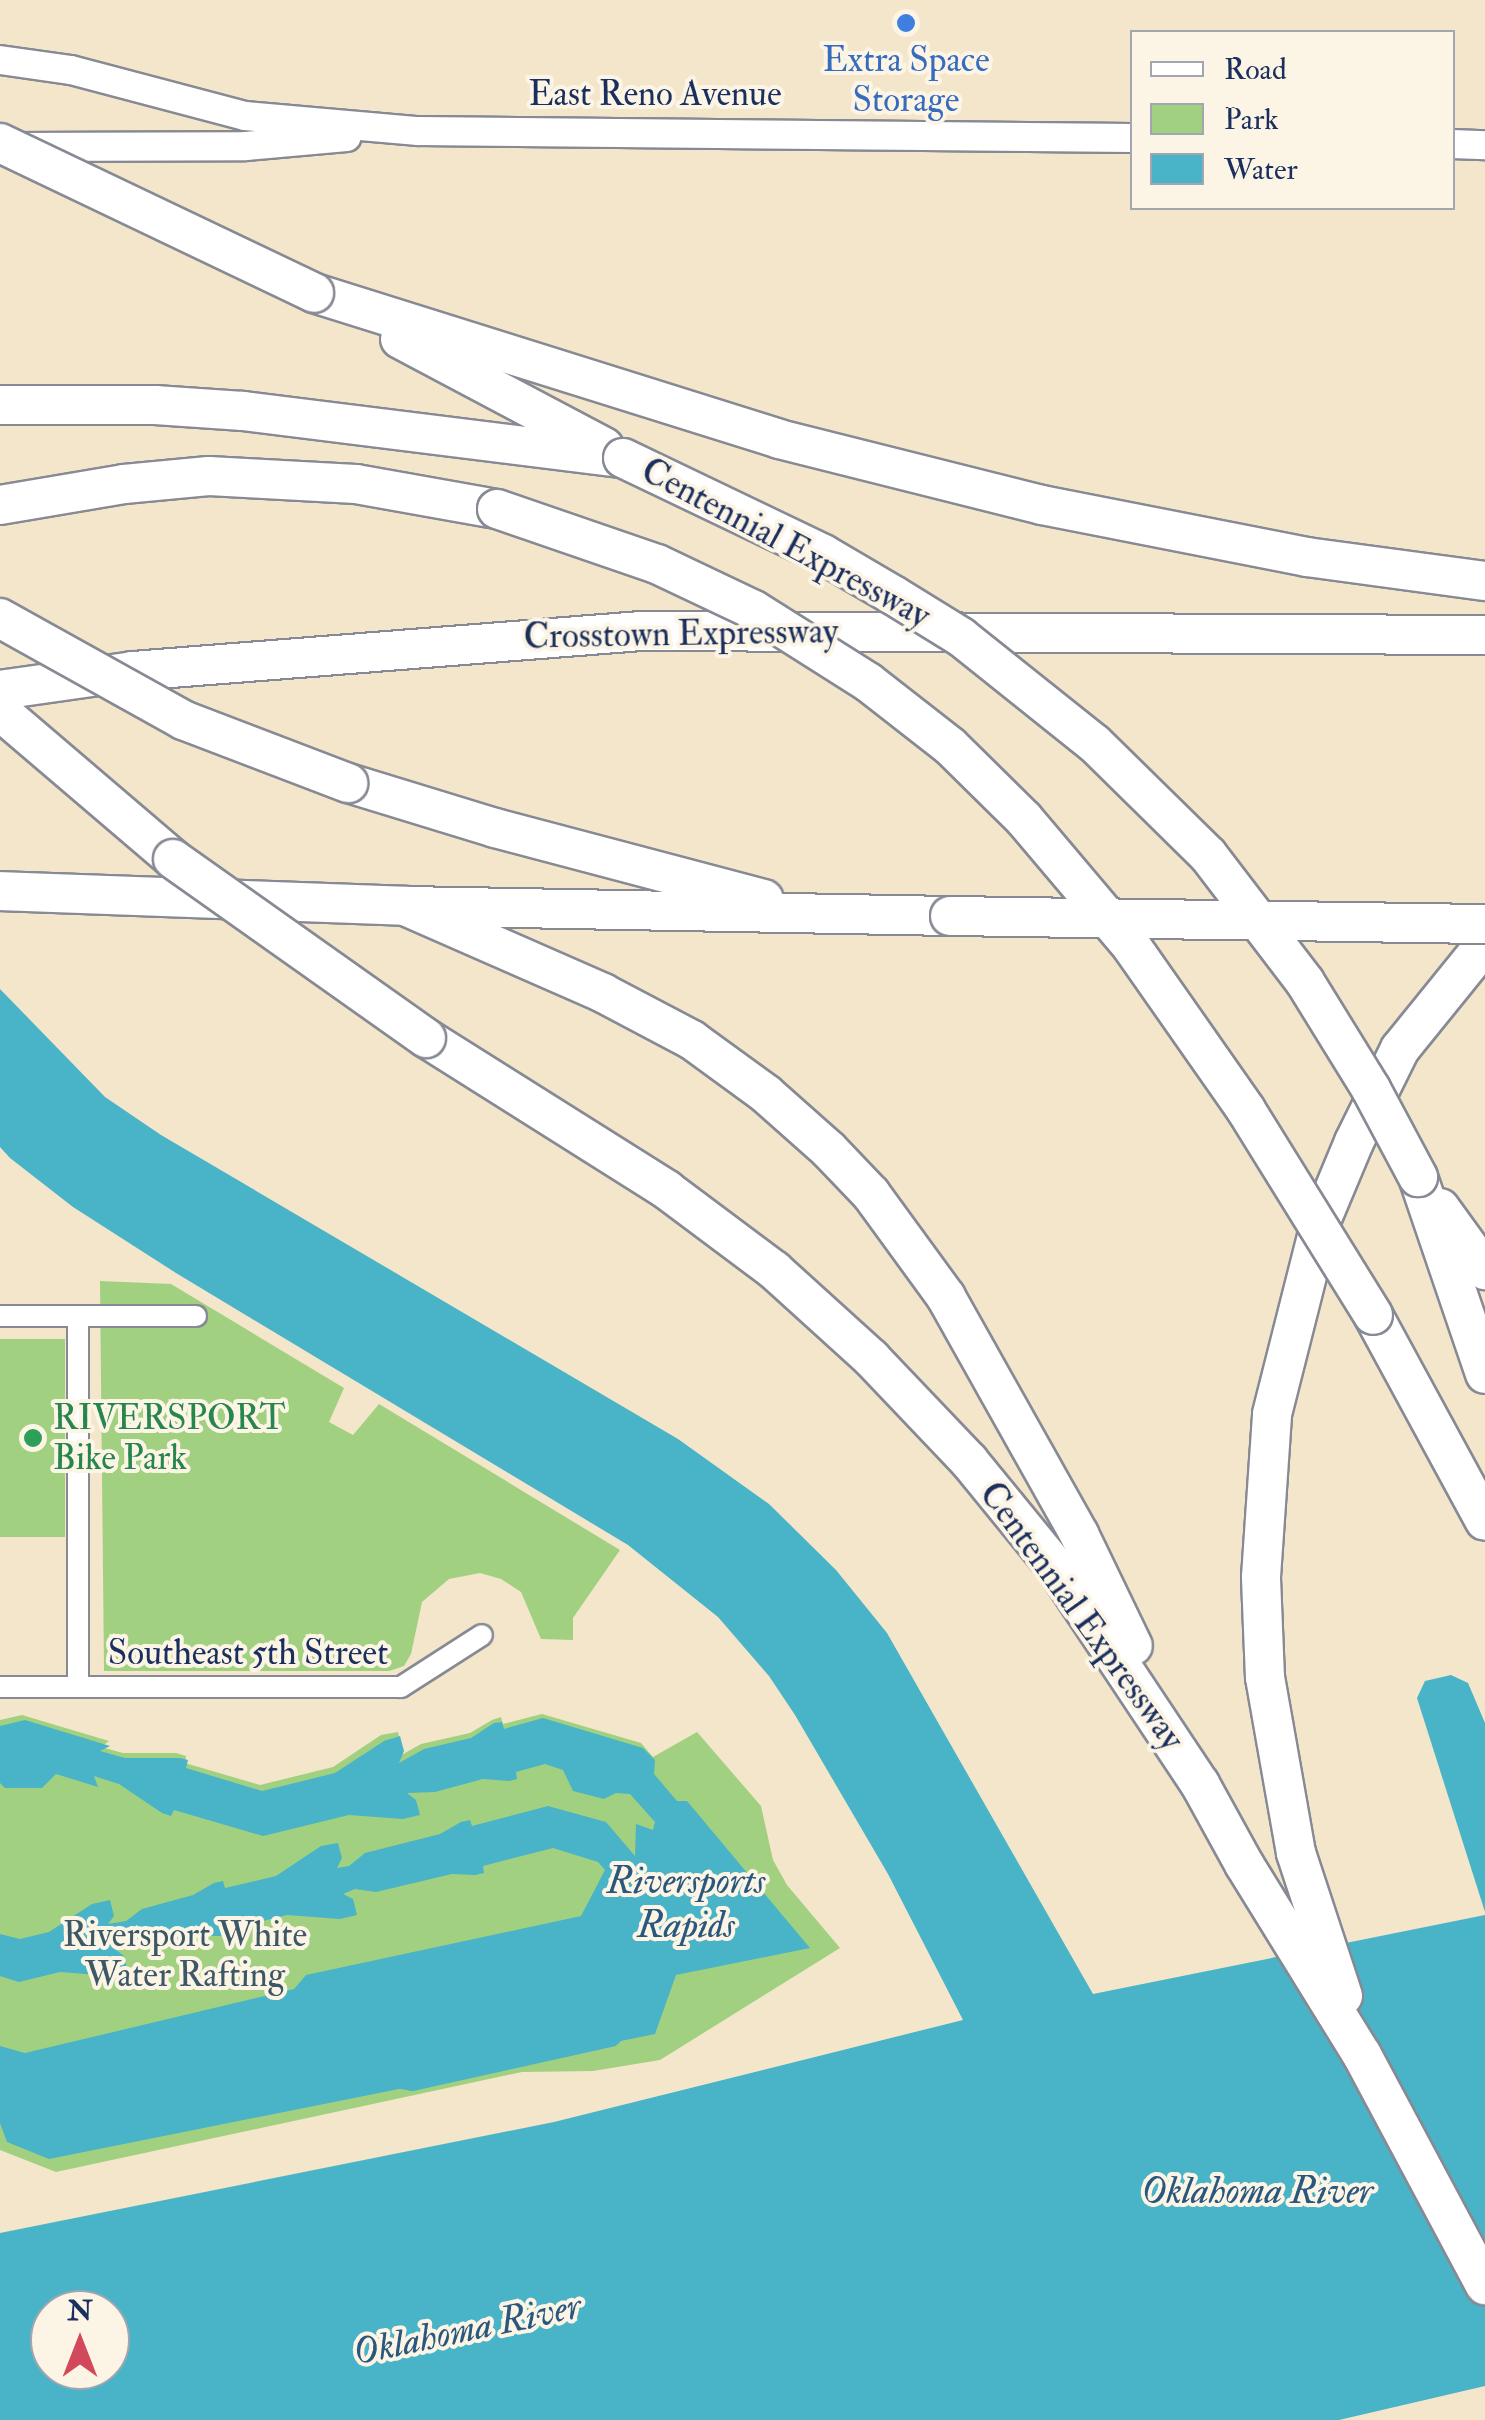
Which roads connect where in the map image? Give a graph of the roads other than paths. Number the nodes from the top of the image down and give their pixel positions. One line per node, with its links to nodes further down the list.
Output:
1 (0, 60): 2 (main road, East Reno Avenue)
2 (418, 131): 3 (main road, East Reno Avenue); 6 (main road, East Reno Avenue)
3 (1130, 138)
4 (1455, 144): 5 (main road)
5 (1485, 144)
6 (0, 145): 7 (highway, Centennial Expressway, bridge)
7 (314, 293): 9 (highway, Centennial Expressway); 11 (highway)
8 (0, 405): 9 (highway)
9 (624, 458): 23 (highway, Centennial Expressway, bridge)
10 (0, 505): 29 (highway, bridge)
11 (1485, 582)
12 (0, 618): 20 (highway, bridge)
13 (1485, 635): 14 (highway, Crosstown Expressway)
14 (132, 671): 15 (highway); 16 (highway, Crosstown Expressway)
15 (0, 676)
16 (0, 690)
17 (0, 712): 33 (highway, Centennial Expressway, bridge)
18 (0, 891): 19 (highway)
19 (405, 906): 20 (highway); 33 (highway)
20 (817, 912): 21 (highway, bridge)
21 (1485, 924)
22 (1485, 944): 34 (highway)
23 (1418, 1177): 24 (highway); 28 (highway, Centennial Expressway)
24 (1485, 1270)
25 (0, 1316): 26 (street)
26 (78, 1316): 27 (street); 32 (street)
27 (196, 1316)
28 (1485, 1374)
29 (1485, 1521)
30 (482, 1635): 32 (street, Southeast 5th Street)
31 (0, 1687): 32 (street, Southeast 5th Street)
32 (78, 1687)
33 (1200, 1784): 34 (highway, Centennial Expressway)
34 (1362, 2055): 35 (highway)
35 (1485, 2285)

